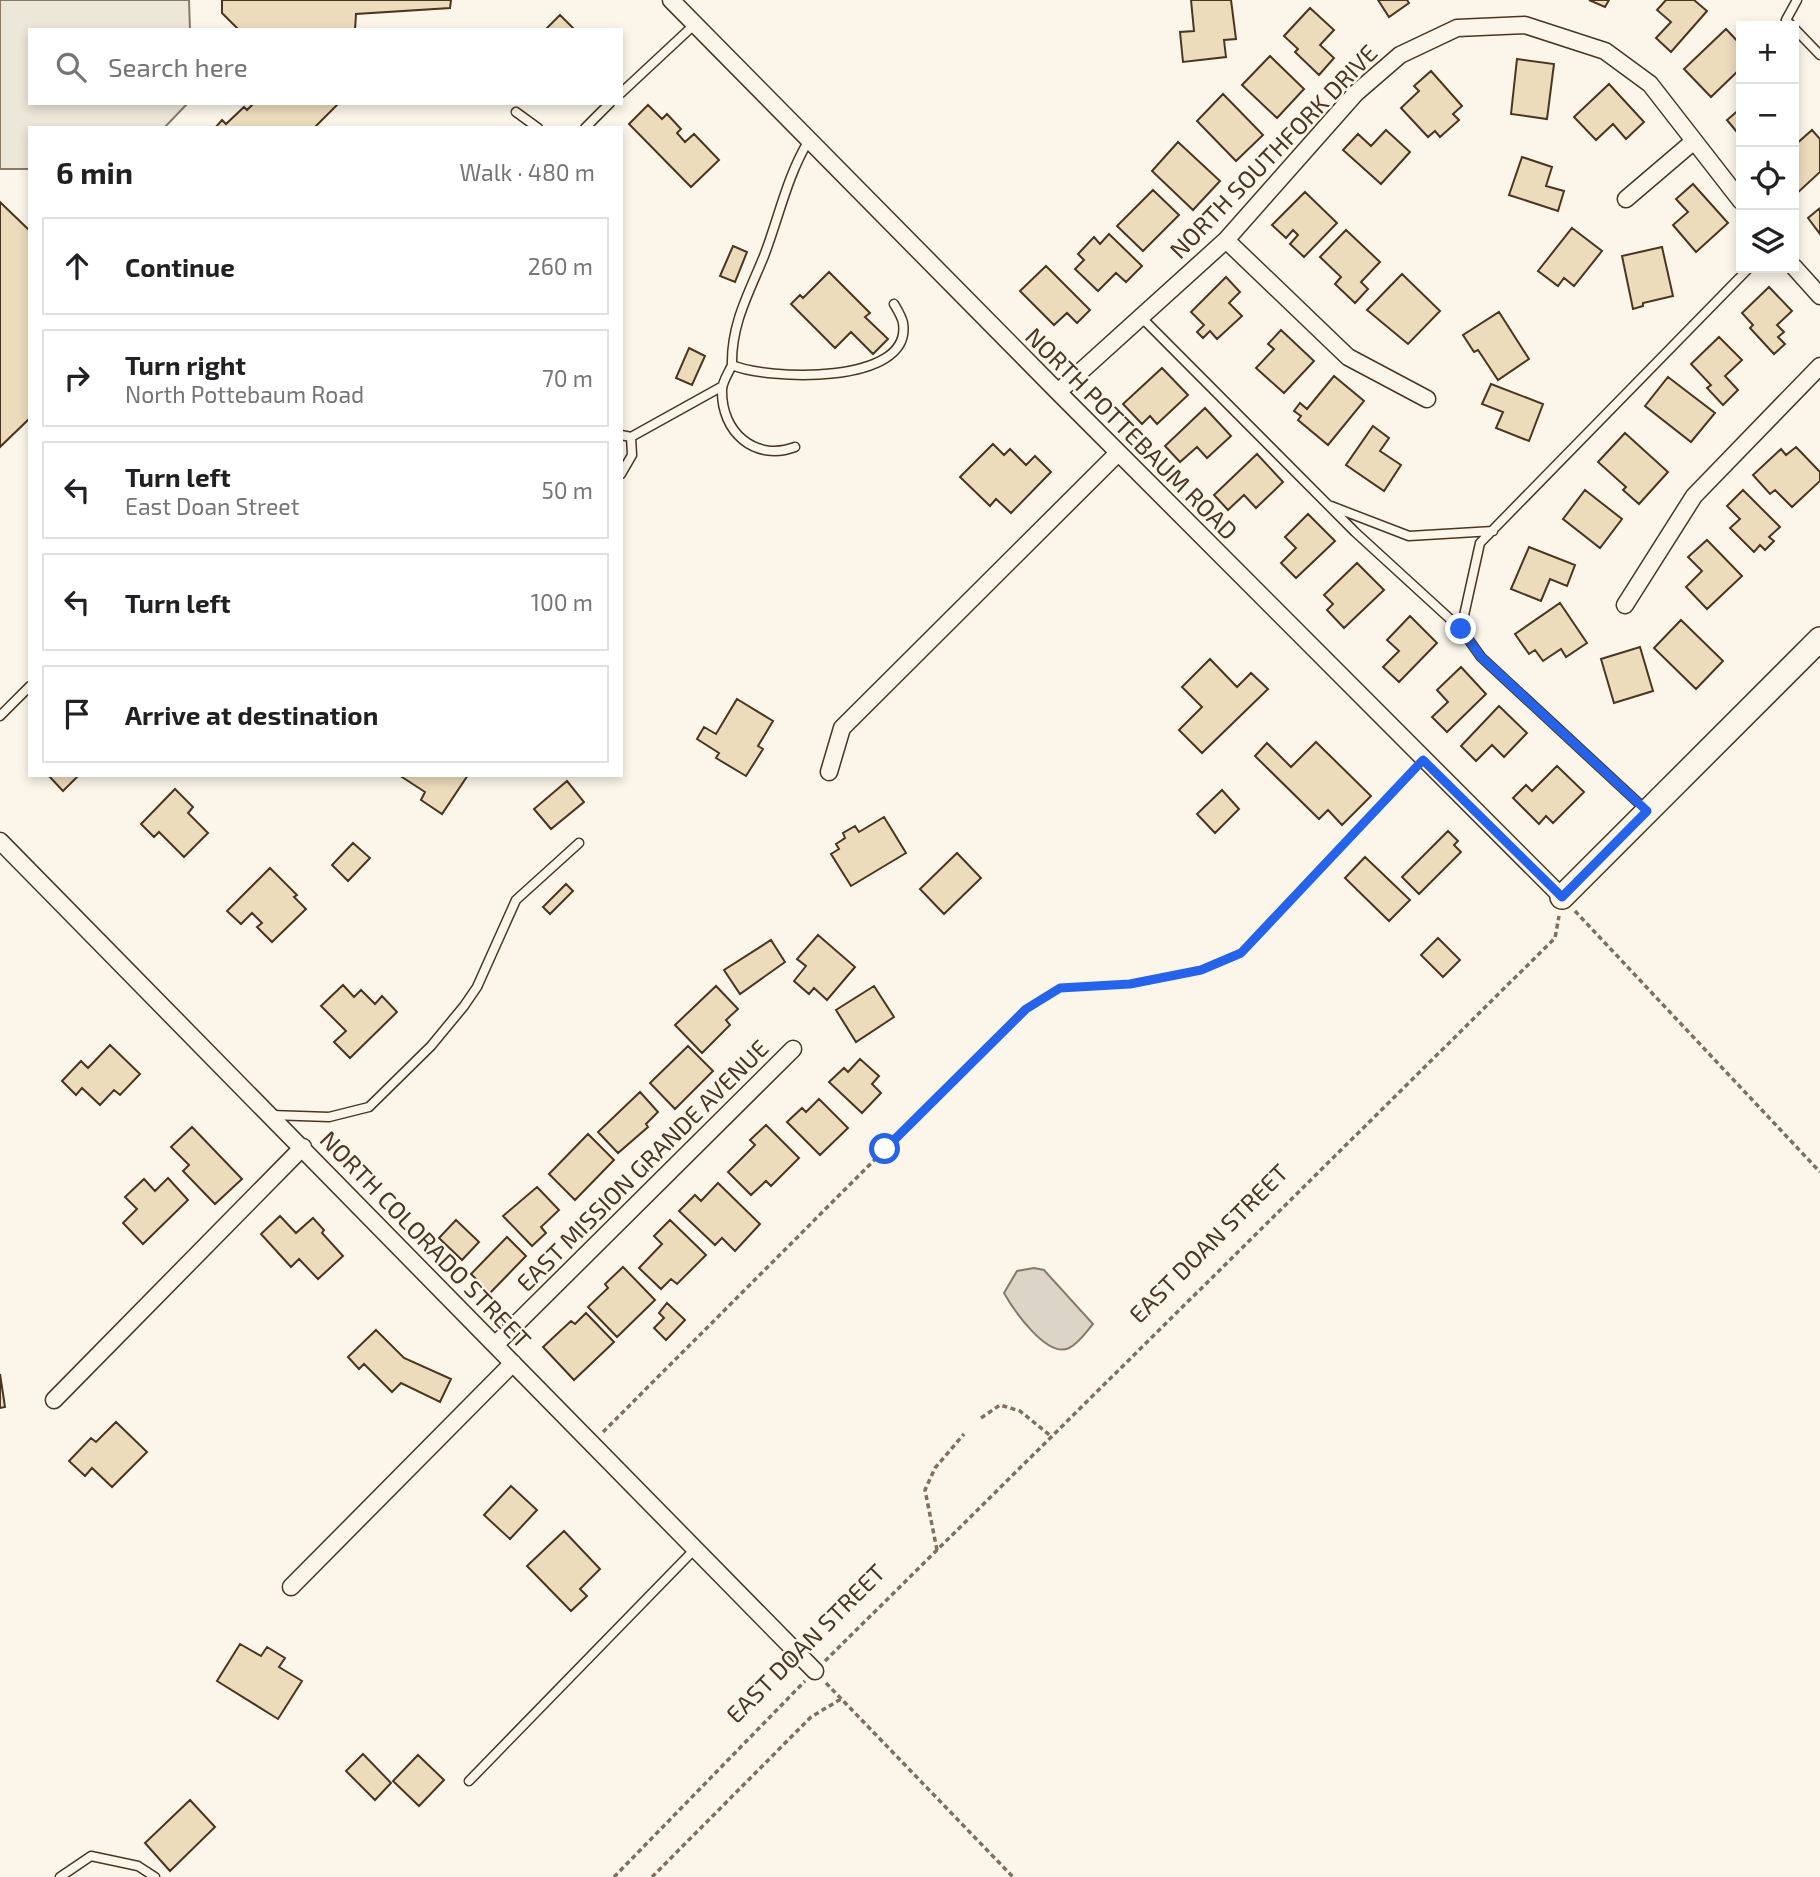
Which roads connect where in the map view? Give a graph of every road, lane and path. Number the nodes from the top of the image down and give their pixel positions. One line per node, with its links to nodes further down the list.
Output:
1 (671, 0): 4 (street, NORTH POTTEBAUM ROAD)
2 (1797, 0): 3 (lane)
3 (1787, 21)
4 (695, 24): 7 (lane); 12 (street, NORTH POTTEBAUM ROAD)
5 (1799, 33): 6 (lane)
6 (1820, 55)
7 (623, 91)
8 (608, 105): 11 (lane)
9 (516, 112): 10 (lane)
10 (535, 126)
11 (586, 126)
12 (809, 140): 22 (lane); 25 (street, NORTH POTTEBAUM ROAD)
13 (1694, 141): 14 (street, NORTH SOUTHFORK DRIVE); 15 (street); 16 (street, NORTH SOUTHFORK DRIVE)
14 (1736, 195)
15 (1626, 199)
16 (1226, 240): 21 (street, NORTH SOUTHFORK DRIVE); 26 (street)
17 (1744, 273): 33 (lane)
18 (1799, 273): 19 (street)
19 (1820, 296)
20 (894, 304): 22 (lane)
21 (1141, 317): 25 (street, NORTH SOUTHFORK DRIVE); 32 (lane)
22 (732, 365): 24 (lane)
23 (1820, 366): 34 (street)
24 (721, 387): 28 (lane); 29 (lane)
25 (1058, 392): 30 (street, NORTH POTTEBAUM ROAD)
26 (1427, 399)
27 (623, 436): 28 (lane)
28 (631, 438): 31 (lane)
29 (795, 447)
30 (1118, 453): 39 (street, NORTH POTTEBAUM ROAD); 40 (street)
31 (623, 471)
32 (1329, 505): 33 (lane); 35 (lane)
33 (1493, 531): 35 (lane)
34 (1625, 605)
35 (1461, 629): 41 (lane)
36 (1820, 639): 41 (street)
37 (28, 688): 38 (lane)
38 (0, 716)
39 (1423, 760): 44 (street, NORTH POTTEBAUM ROAD); 55 (path)
40 (829, 772)
41 (1647, 811): 44 (street)
42 (0, 841): 46 (street, NORTH COLORADO STREET)
43 (579, 843): 46 (lane)
44 (1562, 897): 48 (path); 54 (path, EAST DOAN STREET)
45 (793, 1049): 49 (street, EAST MISSION GRANDE AVENUE)
46 (271, 1115): 47 (street, NORTH COLORADO STREET)
47 (303, 1147): 49 (street, NORTH COLORADO STREET); 51 (street)
48 (1820, 1172)
49 (495, 1345): 50 (street, NORTH COLORADO STREET)
50 (513, 1363): 55 (street, NORTH COLORADO STREET); 58 (street)
51 (54, 1400)
52 (981, 1418): 54 (path)
53 (964, 1434): 57 (path)
54 (1052, 1437): 57 (path, EAST DOAN STREET)
55 (592, 1443): 56 (street, NORTH COLORADO STREET)
56 (695, 1549): 59 (street, NORTH COLORADO STREET); 61 (lane)
57 (937, 1550): 59 (path, EAST DOAN STREET)
58 (291, 1587)
59 (815, 1671): 60 (path); 64 (path, EAST DOAN STREET)
60 (841, 1699): 65 (path); 66 (path)
61 (469, 1781)
62 (60, 1877): 63 (lane)
63 (155, 1877)
64 (614, 1877)
65 (652, 1877)
66 (1013, 1877)

